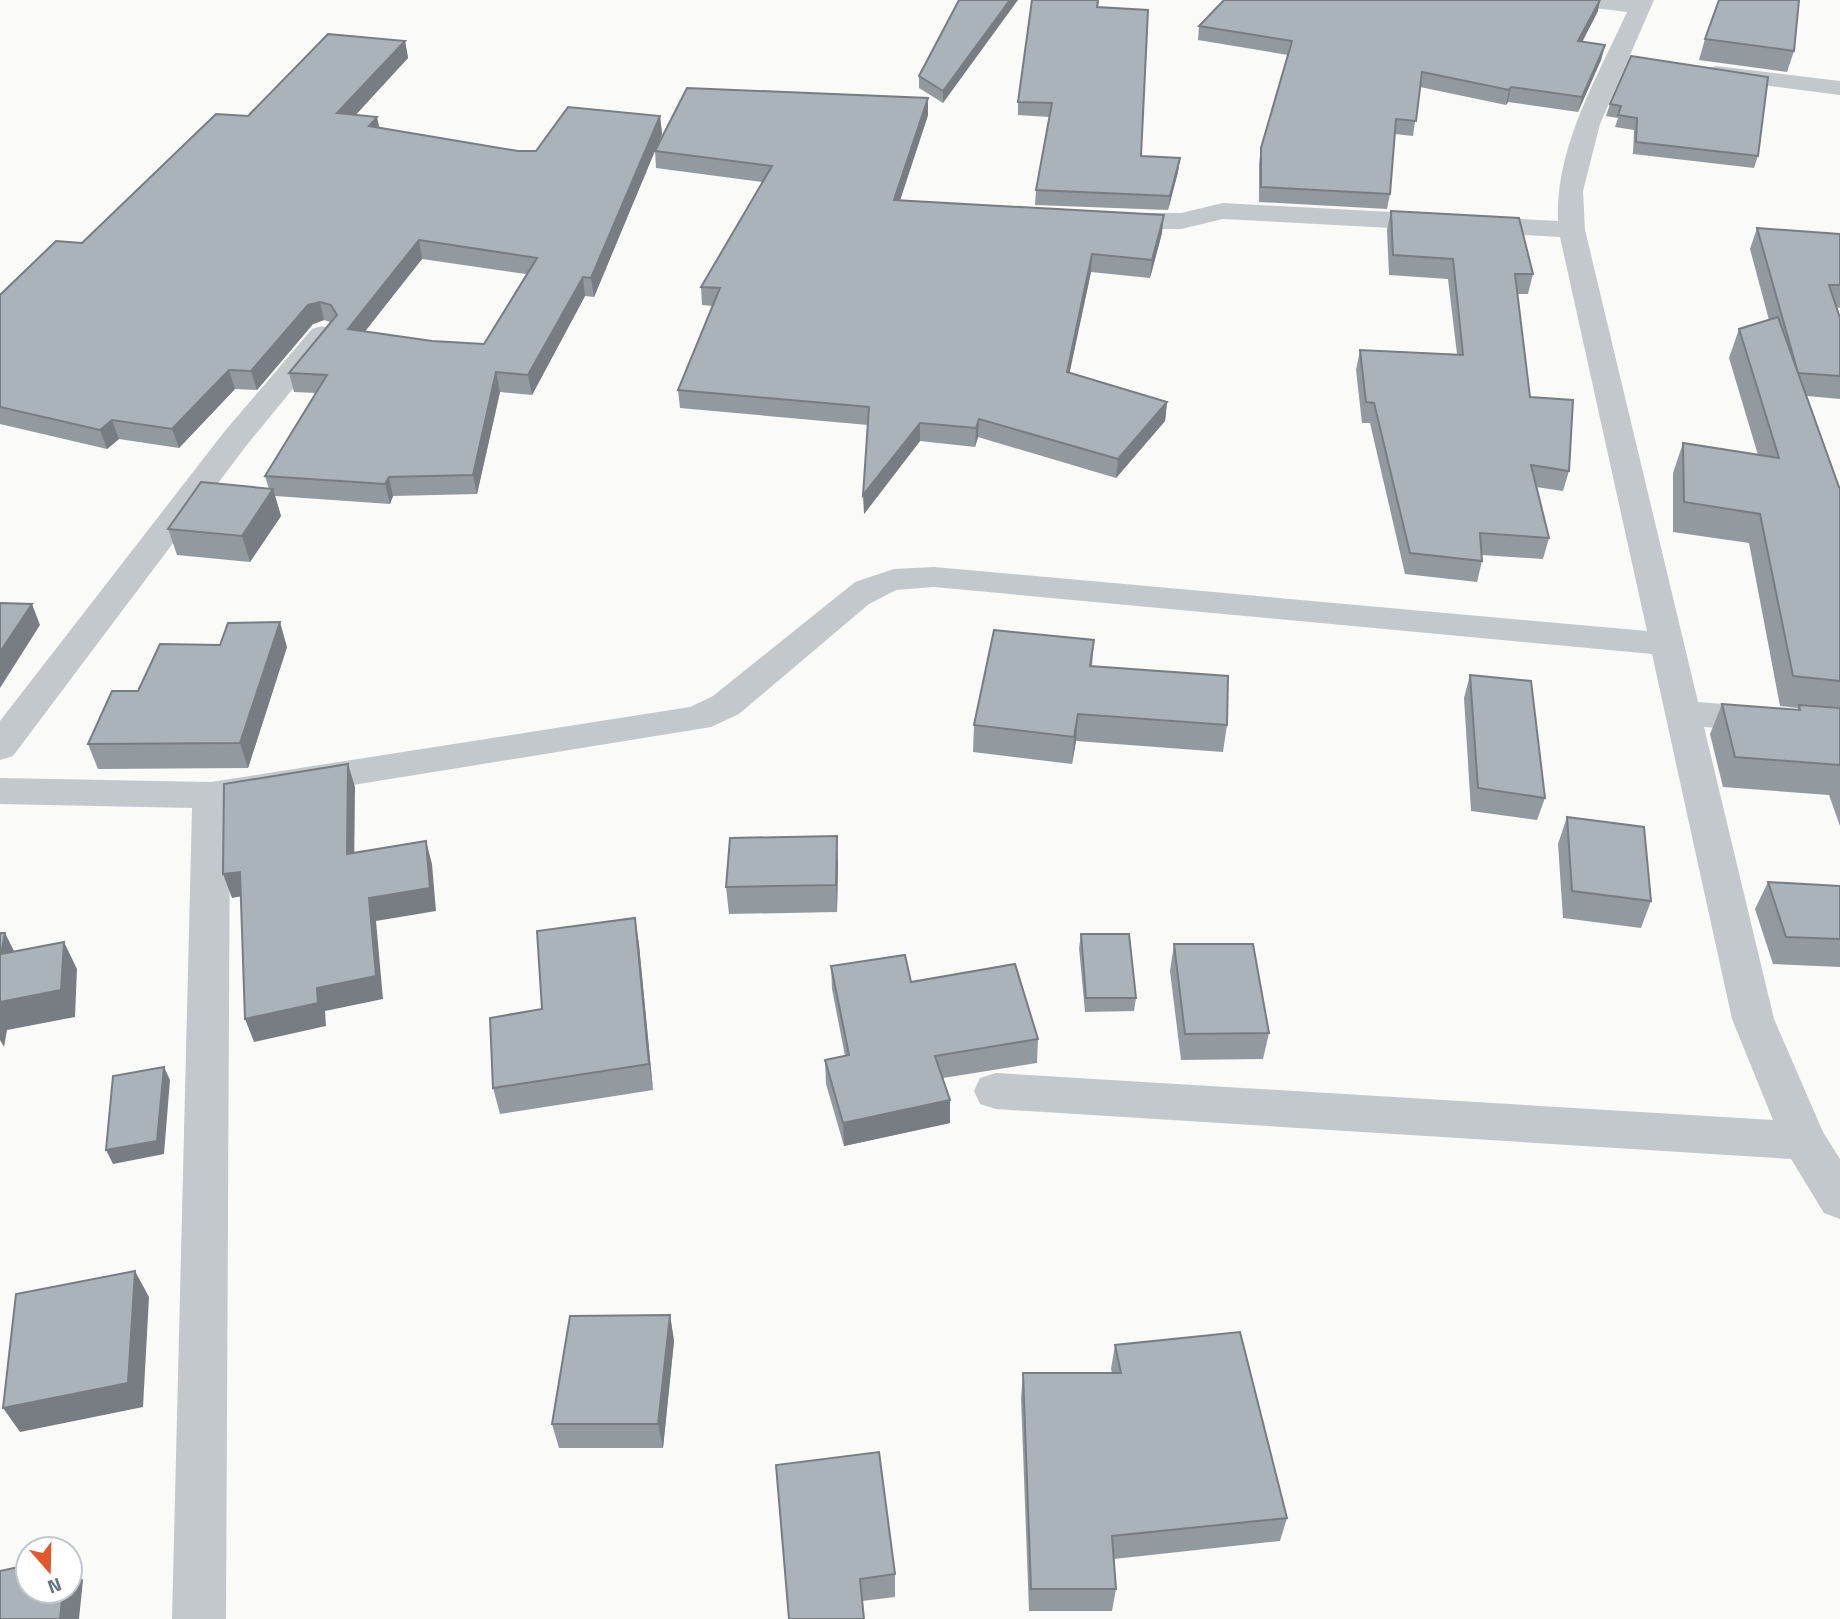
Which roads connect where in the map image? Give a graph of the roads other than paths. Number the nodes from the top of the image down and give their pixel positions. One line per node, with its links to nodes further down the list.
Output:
1 (1586, 0): 2 (street)
2 (1642, 4): 6 (street)
3 (1700, 70): 4 (street)
4 (1840, 88)
5 (1085, 219): 6 (street)
6 (1572, 230): 8 (street)
7 (325, 332): 11 (street)
8 (1666, 644): 9 (street); 13 (street)
9 (1682, 713): 10 (street); 15 (street)
10 (1840, 725)
11 (0, 747)
12 (0, 791): 13 (street)
13 (211, 795): 17 (street)
14 (996, 1091): 15 (street)
15 (1804, 1141): 16 (street)
16 (1840, 1199)
17 (199, 1619)

